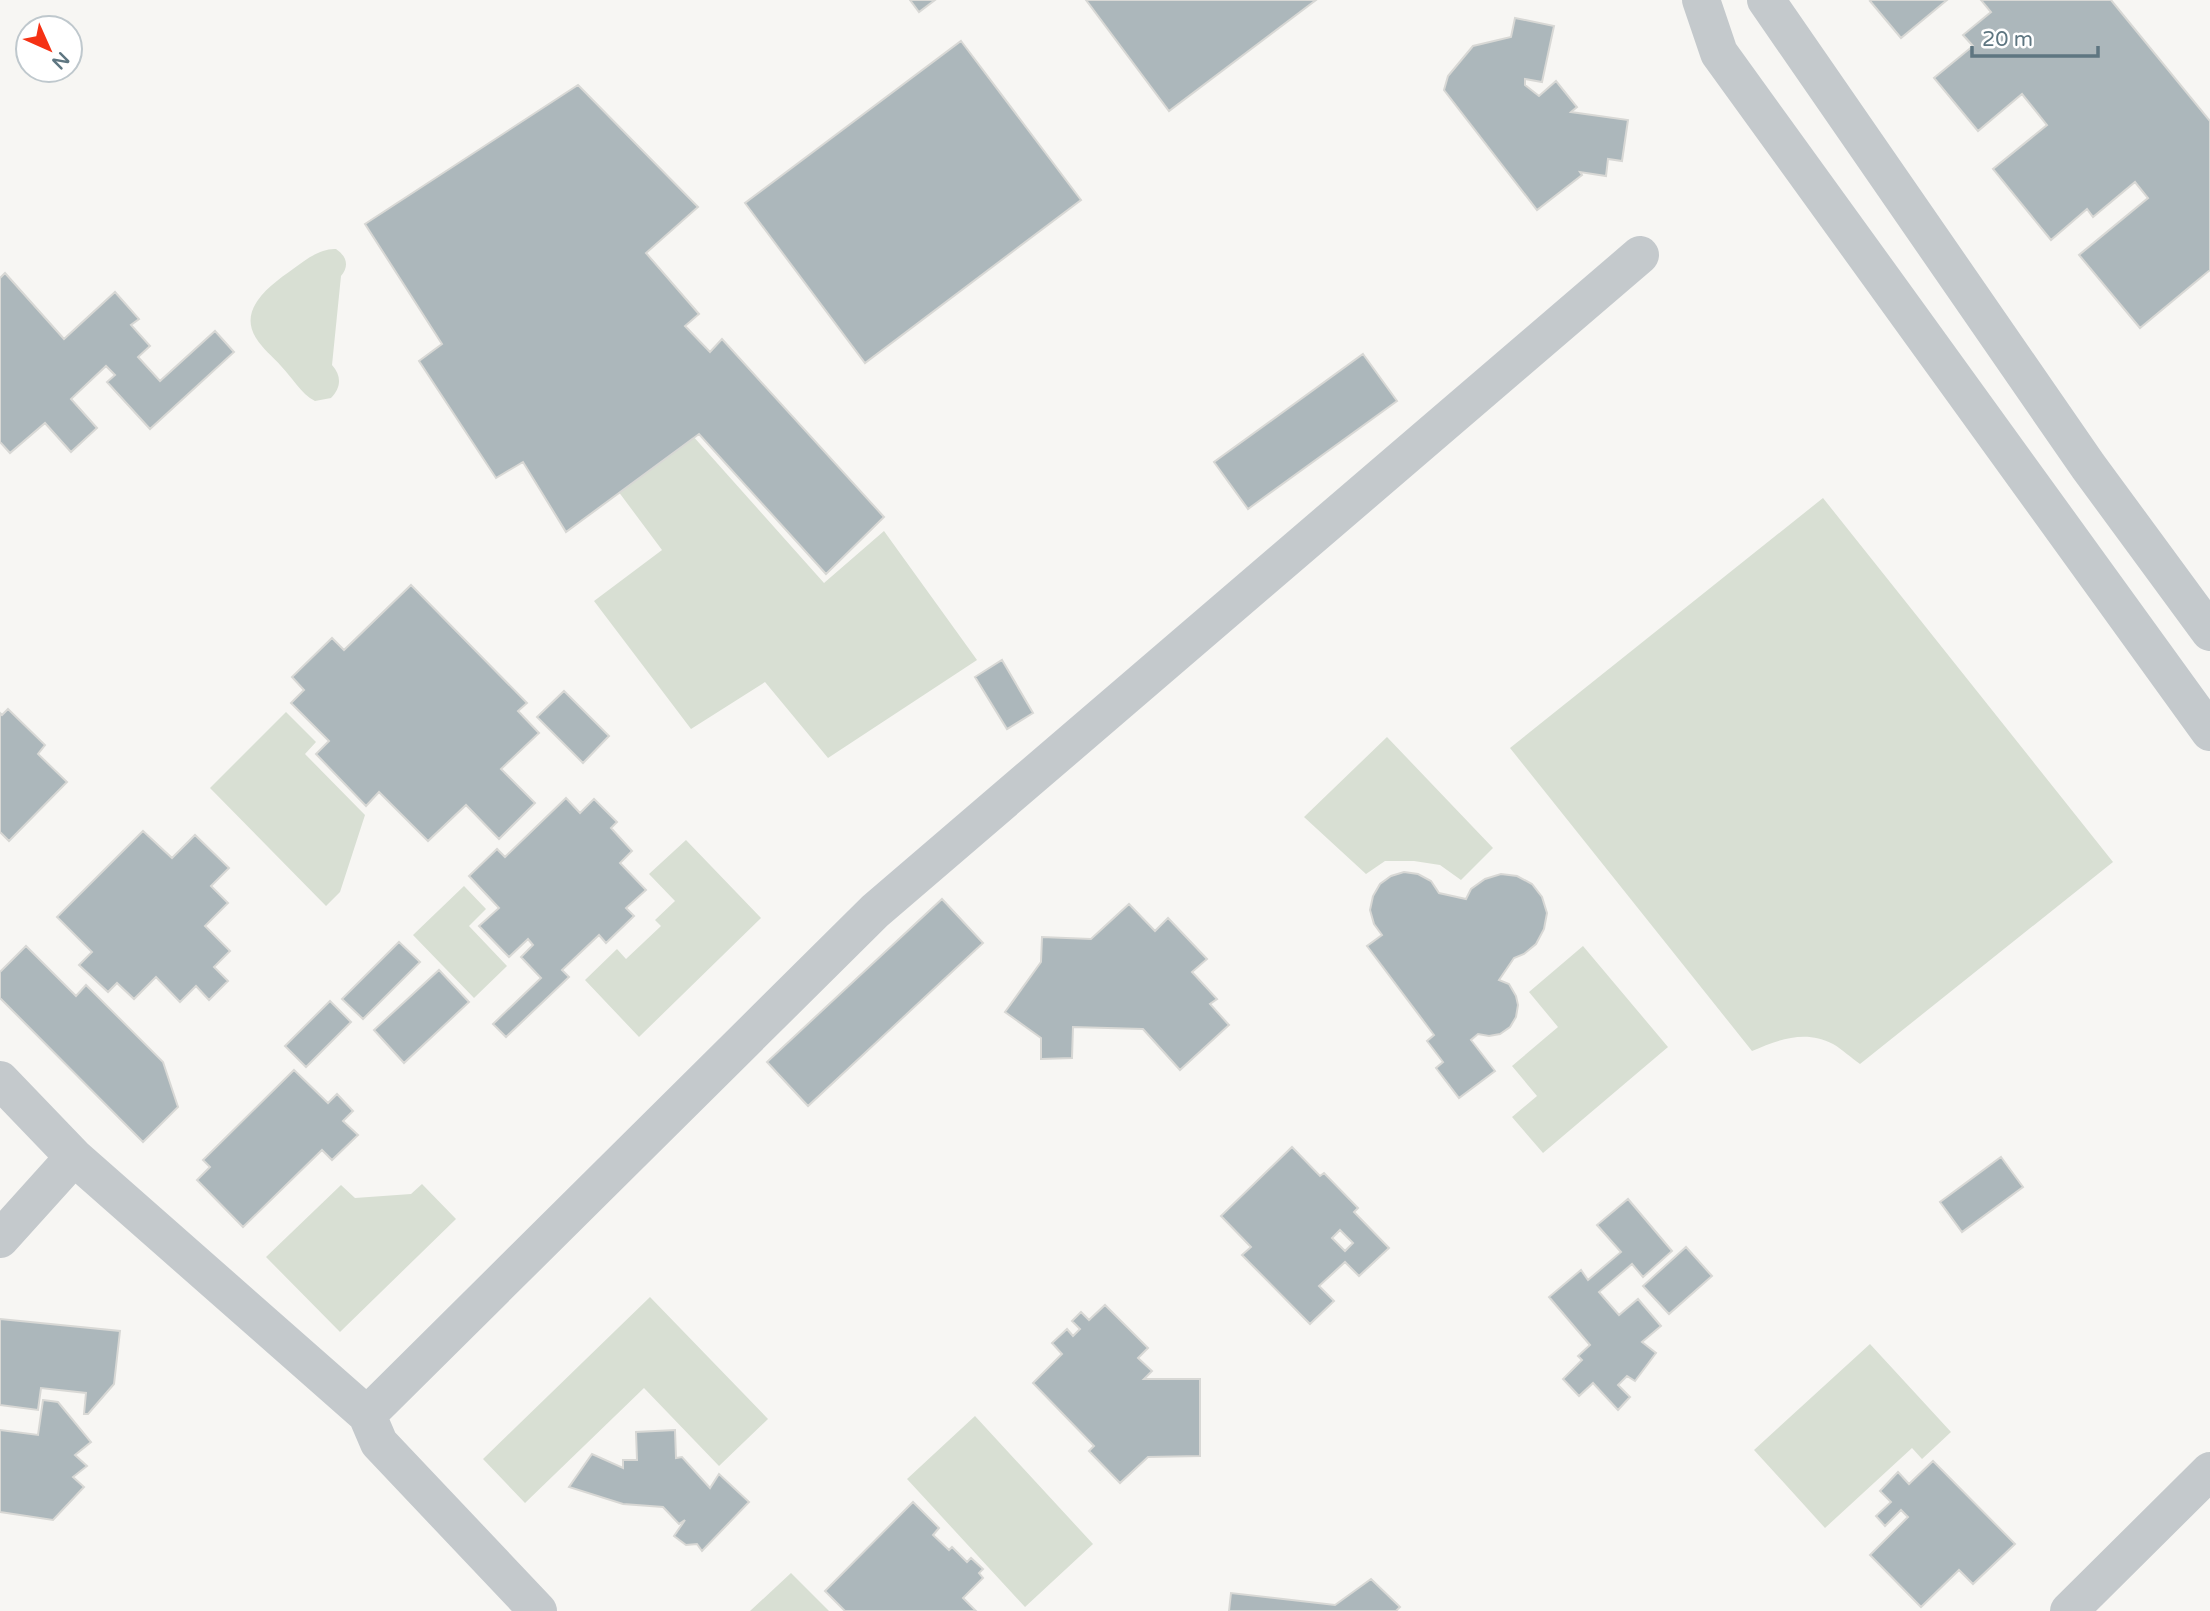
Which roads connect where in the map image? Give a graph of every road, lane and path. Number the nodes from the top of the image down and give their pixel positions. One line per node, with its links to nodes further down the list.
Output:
1 (1701, 0): 5 (street)
2 (1766, 0): 4 (street)
3 (1640, 255): 9 (street)
4 (2210, 632)
5 (2210, 732)
6 (0, 1080): 7 (street)
7 (74, 1157): 8 (street); 9 (street)
8 (0, 1239)
9 (367, 1415): 11 (street)
10 (2210, 1471): 12 (street)
11 (538, 1611)
12 (2069, 1611)

